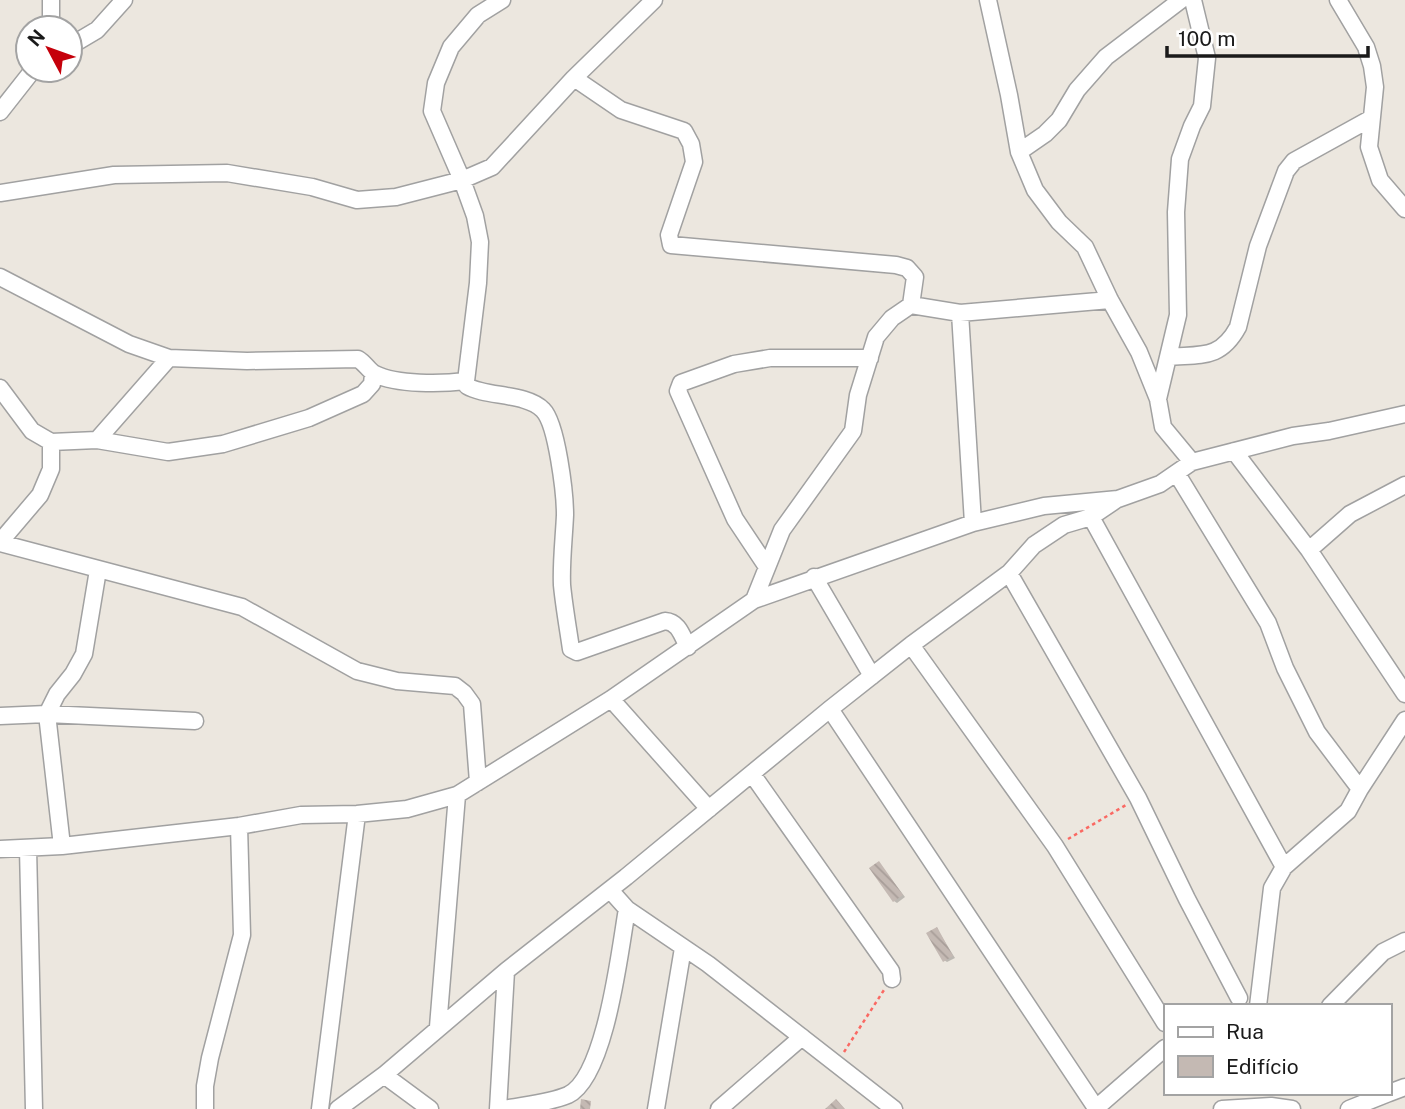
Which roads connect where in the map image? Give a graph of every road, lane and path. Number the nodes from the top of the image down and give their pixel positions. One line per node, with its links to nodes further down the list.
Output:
1 (124, 0): 8 (street)
2 (502, 0): 14 (street)
3 (654, 0): 9 (street)
4 (988, 0): 13 (street)
5 (1181, 0): 13 (street)
6 (1193, 0): 21 (street)
7 (1338, 0): 12 (street)
8 (84, 38)
9 (574, 78): 14 (street); 19 (street)
10 (22, 84): 11 (street)
11 (0, 112)
12 (1370, 119): 16 (street); 21 (street)
13 (1019, 152): 18 (street)
14 (462, 180): 15 (street); 25 (street)
15 (0, 193)
16 (1405, 209)
17 (0, 277): 22 (street)
18 (1110, 300): 20 (street); 27 (street)
19 (911, 305): 20 (street); 23 (street)
20 (960, 313): 37 (street)
21 (1168, 357): 27 (street)
22 (169, 358): 24 (street); 29 (street)
23 (870, 358): 40 (street); 40 (street)
24 (373, 374): 25 (street); 29 (street)
25 (466, 381): 46 (street)
26 (0, 390): 30 (street)
27 (1158, 399): 32 (street)
28 (1405, 414): 31 (street)
29 (97, 440): 30 (street)
30 (51, 442): 38 (street)
31 (1234, 451): 32 (street); 39 (street)
32 (1192, 462): 33 (street)
33 (1177, 474): 35 (street); 57 (street)
34 (1405, 485): 39 (street)
35 (1118, 499): 36 (street); 37 (street)
36 (1091, 517): 42 (street); 67 (street)
37 (973, 523): 43 (street)
38 (0, 543): 41 (street)
39 (1309, 550): 48 (street)
40 (767, 567): 44 (street)
41 (98, 570): 51 (street); 56 (street)
42 (1009, 573): 45 (street); 59 (street)
43 (814, 577): 44 (street); 47 (street)
44 (754, 600): 46 (street)
45 (911, 645): 47 (street); 64 (street)
46 (688, 647): 49 (street)
47 (872, 676): 50 (street)
48 (1405, 694)
49 (611, 699): 56 (street); 60 (street)
50 (830, 709): 55 (street); 97 (street)
51 (47, 714): 52 (street); 54 (street); 63 (street)
52 (0, 716)
53 (1405, 720): 57 (street)
54 (195, 722)
55 (752, 774): 60 (street); 73 (street)
56 (478, 782): 58 (street)
57 (1360, 789): 67 (street)
58 (457, 795): 61 (street); 79 (street)
59 (1138, 798): 64 (path); 75 (street)
60 (709, 809): 68 (street)
61 (357, 814): 62 (street); 90 (street)
62 (239, 826): 63 (street); 89 (street)
63 (62, 846): 65 (street)
64 (1055, 846): 78 (street)
65 (28, 848): 66 (street); 88 (street)
66 (0, 849)
67 (1284, 867): 74 (street)
68 (610, 890): 69 (street); 72 (street)
69 (627, 909): 71 (street); 93 (street)
70 (1405, 941): 77 (street)
71 (683, 947): 80 (street); 94 (street)
72 (506, 971): 79 (street); 92 (street)
73 (892, 979): 82 (path)
74 (1261, 989): 75 (street); 76 (street)
75 (1233, 1002)
76 (1258, 1004)
77 (1332, 1004)
78 (1164, 1021)
79 (438, 1027): 83 (street)
80 (802, 1037): 82 (street); 95 (street)
81 (1164, 1049): 97 (street)
82 (837, 1064): 96 (street)
83 (384, 1075): 87 (street); 91 (street)
84 (1384, 1095): 100 (street)
85 (1261, 1100): 86 (street); 99 (street)
86 (1241, 1103): 98 (street)
87 (341, 1108)
88 (34, 1109)
89 (205, 1109)
90 (320, 1109)
91 (430, 1109)
92 (498, 1109)
93 (504, 1109)
94 (656, 1109)
95 (719, 1109)
96 (894, 1109)
97 (1095, 1109)
98 (1222, 1109)
99 (1292, 1109)
100 (1349, 1109)

